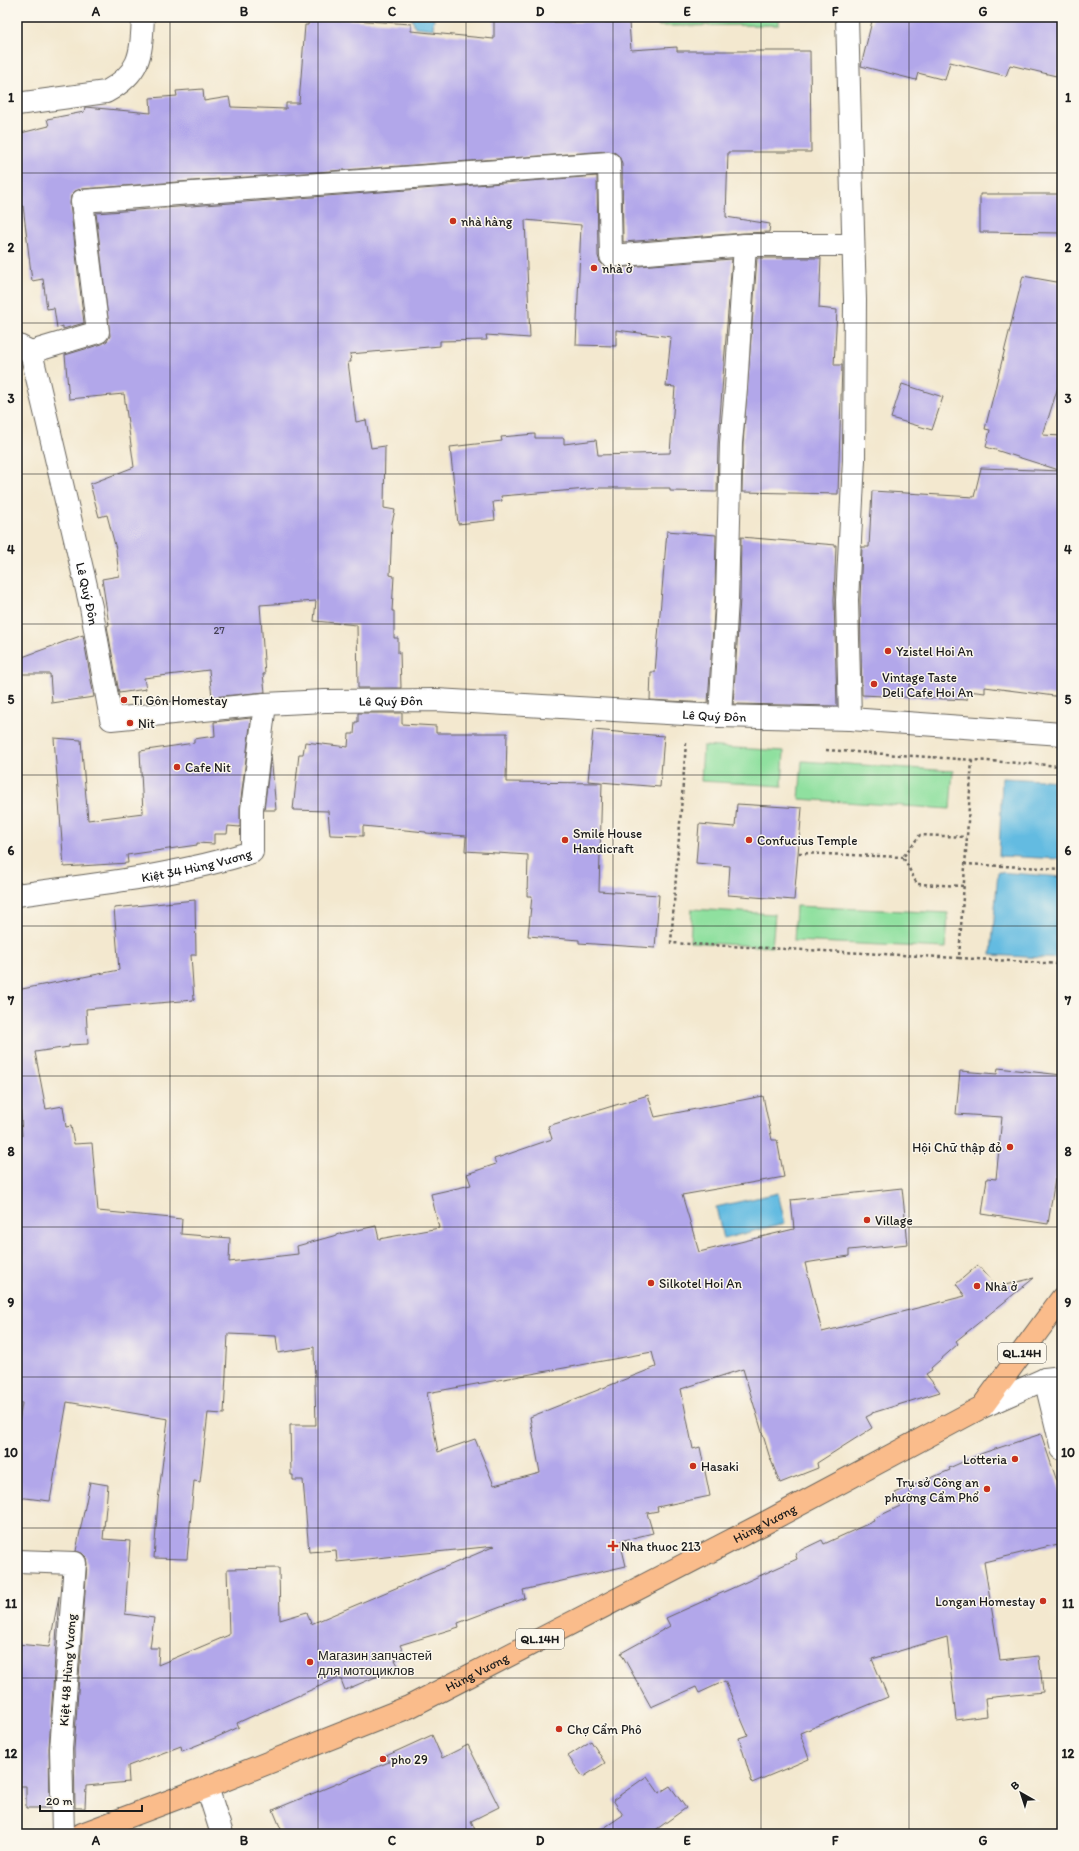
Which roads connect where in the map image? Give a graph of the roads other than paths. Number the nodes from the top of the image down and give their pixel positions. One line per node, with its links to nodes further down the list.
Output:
1 (142, 17): 3 (street)
2 (847, 17): 5 (street)
3 (17, 104)
4 (745, 245): 5 (street); 6 (street); 8 (street)
5 (853, 245): 9 (street)
6 (24, 348): 7 (street, Lê Quý Đôn)
7 (265, 704): 8 (street, Lê Quý Đôn); 11 (street, Kiệt 34 Hùng Vương)
8 (720, 716): 9 (street, Lê Quý Đôn)
9 (850, 719): 10 (street, Lê Quý Đôn)
10 (1062, 734)
11 (17, 895)
12 (1062, 1298): 14 (main road, QL.14H)
13 (1053, 1378): 14 (street); 15 (street)
14 (982, 1407): 17 (main road, Hùng Vương / QL.14H)
15 (1062, 1449)
16 (17, 1561): 18 (street, Kiệt 48 Hùng Vương)
17 (207, 1787): 19 (main road, Hùng Vương / QL.14H); 20 (street)
18 (63, 1834)
19 (82, 1834)
20 (222, 1834)

